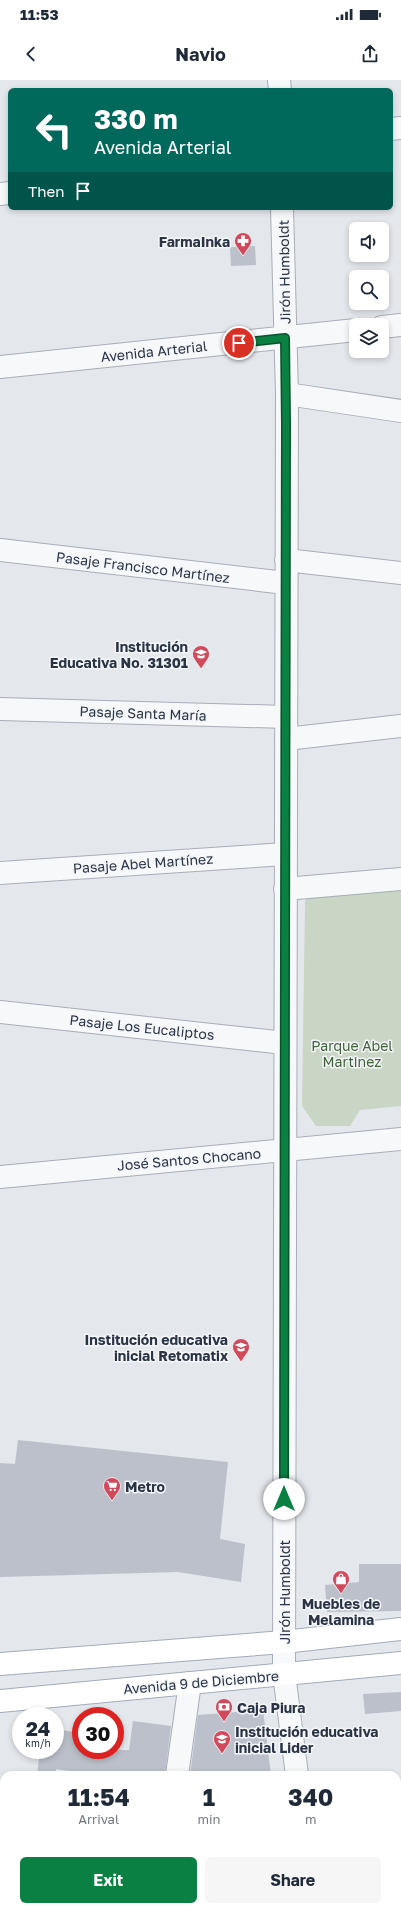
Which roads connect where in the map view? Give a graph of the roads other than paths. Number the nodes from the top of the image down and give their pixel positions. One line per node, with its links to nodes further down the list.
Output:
1 (282, 210): 5 (street, Jirón Humboldt)
2 (401, 325): 3 (street)
3 (389, 326)
4 (349, 331): 5 (street, Avenida Arterial)
5 (285, 338): 6 (street, Avenida Arterial); 7 (street, Jirón Humboldt)
6 (0, 367)
7 (286, 394): 8 (street); 10 (street, Jirón Humboldt)
8 (401, 411)
9 (0, 550): 12 (street, Pasaje Francisco Martínez)
10 (286, 560): 11 (street); 12 (street, Jirón Humboldt)
11 (401, 573)
12 (286, 583): 14 (street, Jirón Humboldt)
13 (0, 709): 14 (street, Pasaje Santa María)
14 (286, 717): 16 (street, Jirón Humboldt)
15 (401, 726): 16 (street)
16 (286, 739): 17 (street, Jirón Humboldt)
17 (285, 854): 18 (street, Pasaje Abel Martínez); 20 (street, Jirón Humboldt)
18 (0, 873)
19 (401, 879): 20 (street)
20 (285, 890): 22 (street, Jirón Humboldt)
21 (0, 1012): 22 (street, Pasaje Los Eucaliptos)
22 (285, 1043): 24 (street, Jirón Humboldt)
23 (401, 1139): 24 (street, José Santos Chocano)
24 (285, 1150): 25 (street, José Santos Chocano); 27 (street, Jirón Humboldt)
25 (0, 1177)
26 (401, 1629): 27 (main road)
27 (284, 1642): 29 (main road); 30 (street, Jirón Humboldt)
28 (401, 1663): 30 (main road, Avenida 9 de Diciembre)
29 (0, 1664)
30 (284, 1674): 31 (main road, Avenida 9 de Diciembre); 34 (street, Jirón Humboldt)
31 (190, 1682): 32 (main road, Avenida 9 de Diciembre); 33 (street)
32 (0, 1701)
33 (177, 1771)
34 (296, 1771)

